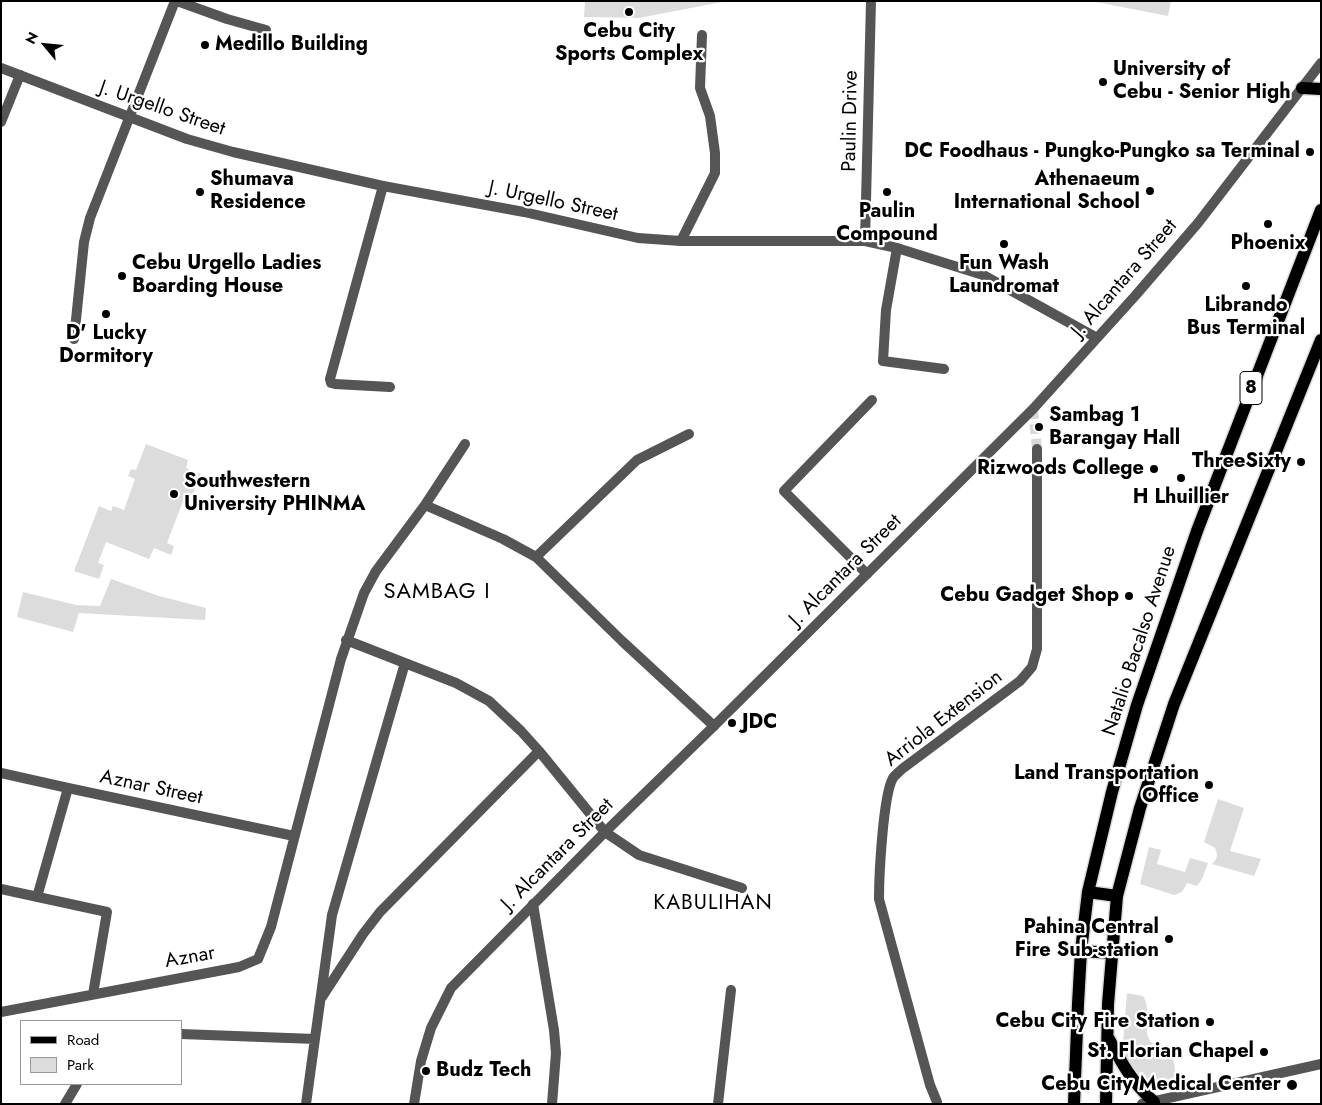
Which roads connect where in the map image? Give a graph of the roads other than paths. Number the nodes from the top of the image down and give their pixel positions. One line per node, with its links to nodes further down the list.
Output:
1 (176, 1): 3 (street); 10 (street)
2 (871, 1): 15 (street, Paulin Drive)
3 (266, 30)
4 (702, 35): 14 (street)
5 (1321, 63): 8 (street, J. Alcantara Street)
6 (1, 68): 7 (street, J. Urgello Street)
7 (20, 75): 10 (street, J. Urgello Street); 11 (street)
8 (1302, 88): 9 (main road); 17 (street, J. Alcantara Street)
9 (1321, 90)
10 (130, 118): 12 (street, J. Urgello Street); 18 (street)
11 (1, 122)
12 (382, 186): 14 (street, J. Urgello Street); 21 (street)
13 (1321, 210): 39 (main road, Natalio Bacalso Avenue / 8)
14 (681, 241): 15 (street, J. Urgello Street)
15 (865, 241): 16 (street, J. Urgello Street)
16 (897, 248): 17 (street, J. Urgello Street); 20 (street)
17 (1097, 338): 28 (street, J. Alcantara Street)
18 (74, 339)
19 (1321, 340): 40 (main road)
20 (944, 370)
21 (390, 387)
22 (872, 400): 28 (street)
23 (689, 434): 27 (street)
24 (465, 444): 26 (street)
25 (1037, 449): 54 (street, Arriola Extension)
26 (424, 505): 27 (street); 29 (street)
27 (536, 557): 31 (street)
28 (868, 574): 31 (street, J. Alcantara Street)
29 (346, 640): 30 (street); 36 (street)
30 (405, 663): 32 (street); 47 (street)
31 (714, 726): 35 (street, J. Alcantara Street)
32 (540, 751): 35 (street); 47 (street)
33 (1, 773): 34 (street, Aznar Street)
34 (68, 788): 36 (street, Aznar Street); 41 (street)
35 (605, 832): 37 (street); 42 (street, J. Alcantara Street)
36 (294, 836): 46 (street, Aznar)
37 (742, 888)
38 (1, 889): 41 (street)
39 (1088, 892): 40 (main road); 43 (main road, Natalio Bacalso Avenue / 8)
40 (1117, 896): 44 (main road)
41 (37, 897): 46 (street)
42 (533, 904): 58 (street, J. Alcantara Street); 59 (street)
43 (1081, 951): 44 (main road); 61 (main road, Natalio Bacalso Avenue / 8)
44 (1112, 953): 50 (main road)
45 (731, 990): 60 (street)
46 (93, 994): 48 (street, Aznar)
47 (321, 1000): 51 (street)
48 (1, 1012)
49 (182, 1034): 51 (street)
50 (1108, 1036): 55 (main road); 62 (main road)
51 (315, 1039): 57 (street)
52 (1321, 1064): 55 (street)
53 (77, 1085): 56 (street)
54 (937, 1102)
55 (1148, 1103)
56 (65, 1104)
57 (306, 1104)
58 (414, 1104)
59 (552, 1104)
60 (718, 1104)
61 (1074, 1104)
62 (1106, 1104)

